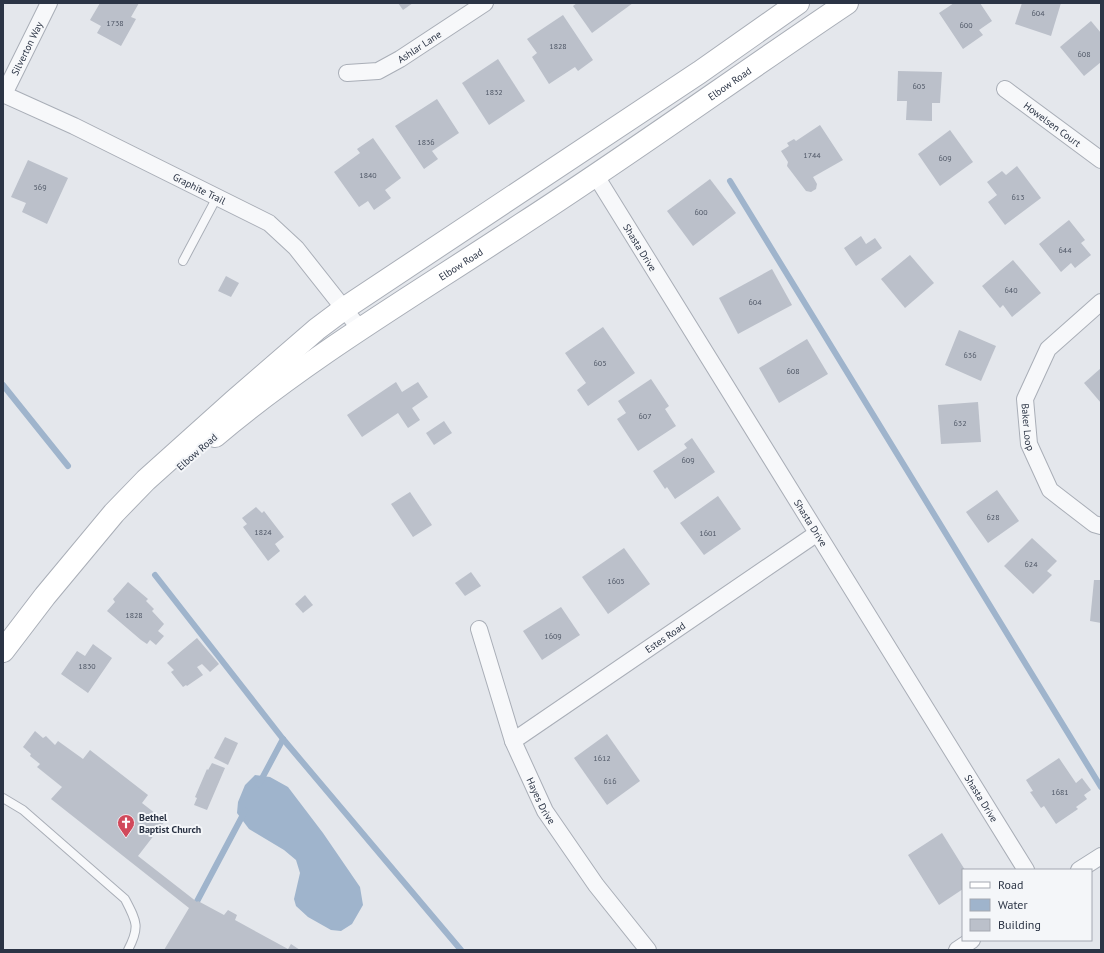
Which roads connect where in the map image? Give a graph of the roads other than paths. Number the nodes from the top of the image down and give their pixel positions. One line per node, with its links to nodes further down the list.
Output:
1 (49, 3): 7 (street, Silverton Way)
2 (485, 3): 5 (street, Ashlar Lane)
3 (798, 3): 13 (main road, Elbow Road)
4 (833, 7): 9 (main road, Elbow Road)
5 (348, 74)
6 (1004, 89): 8 (street, Howelsen Court)
7 (4, 94): 10 (street, Graphite Trail)
8 (1101, 160)
9 (596, 176): 14 (main road, Elbow Road); 16 (street, Shasta Drive)
10 (217, 197): 11 (lane); 13 (street, Graphite Trail)
11 (183, 261)
12 (1101, 302): 15 (street, Baker Loop)
13 (345, 308): 14 (street, Graphite Trail); 17 (main road, Elbow Road)
14 (360, 329): 17 (main road, Elbow Road)
15 (1101, 526)
16 (816, 534): 20 (street, Estes Road); 23 (street, Shasta Drive)
17 (90, 544): 19 (main road, Elbow Road)
18 (479, 628): 20 (street, Hayes Drive)
19 (3, 651)
20 (513, 741): 27 (street, Hayes Drive)
21 (3, 798): 26 (lane)
22 (1101, 856): 24 (street)
23 (1025, 869)
24 (1081, 869)
25 (970, 941): 28 (street)
26 (129, 950)
27 (648, 950)
28 (957, 950)

